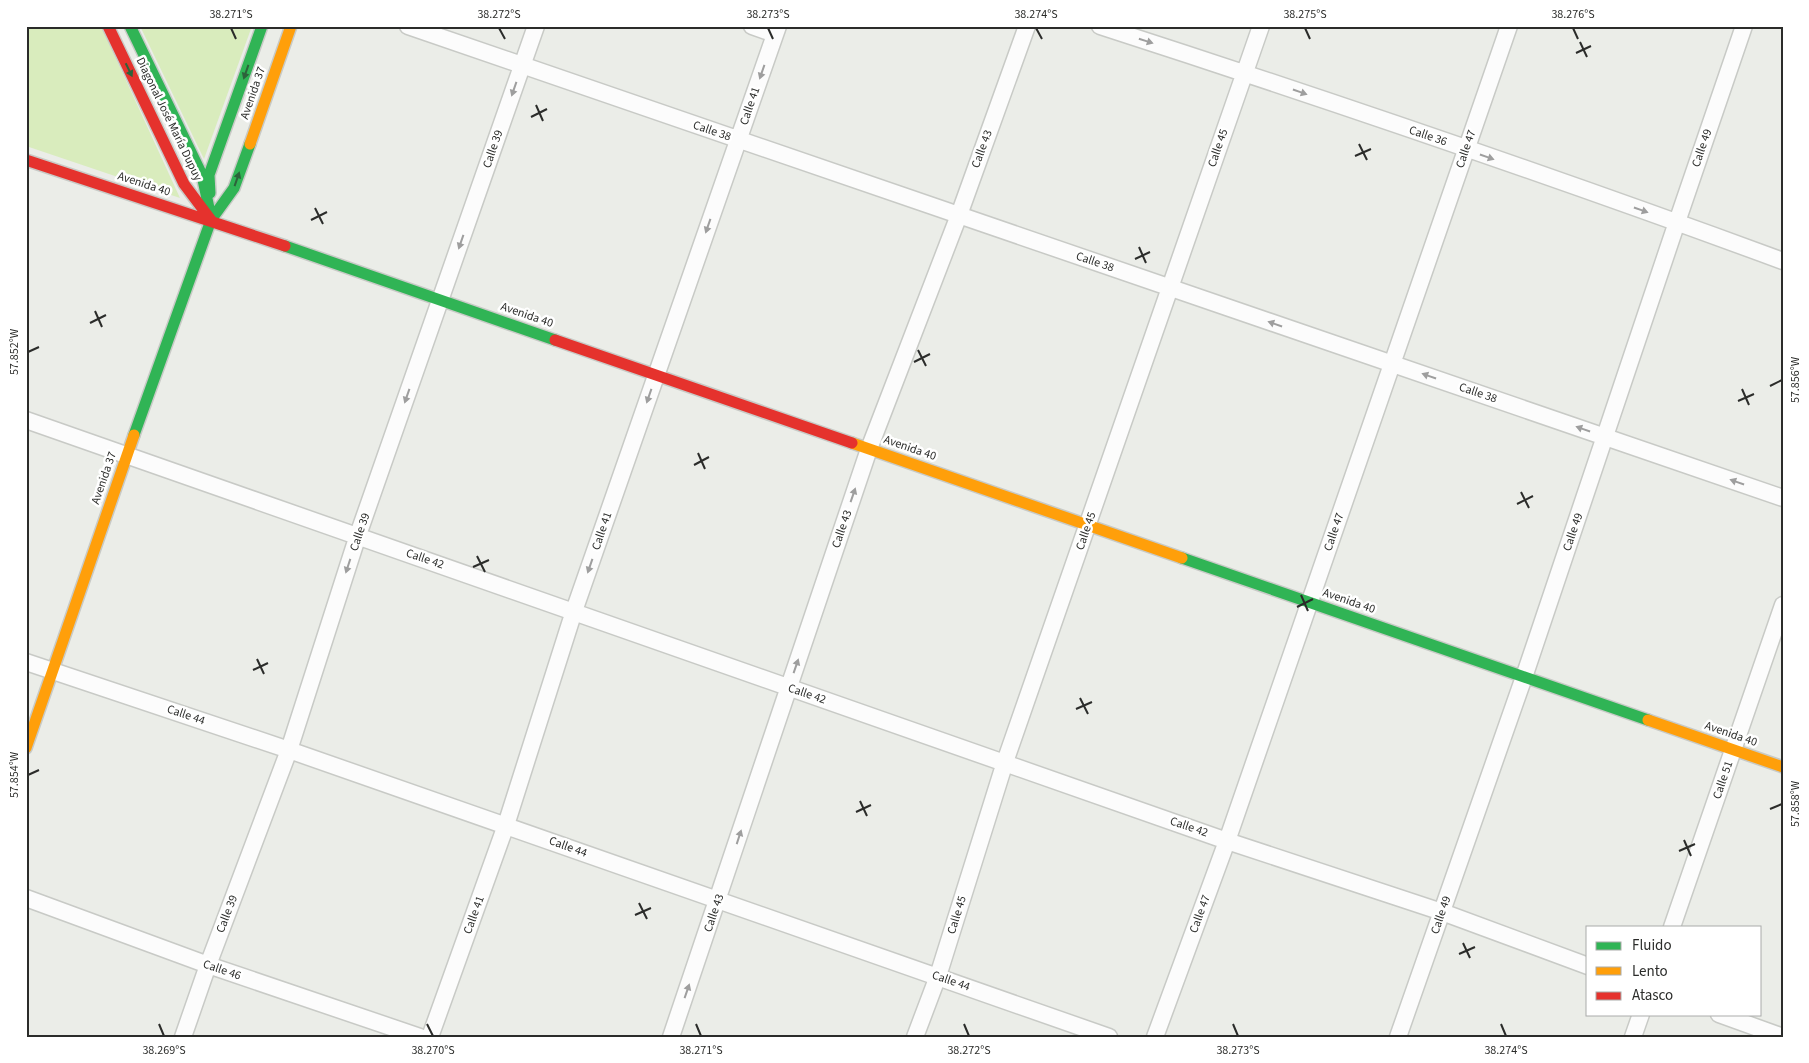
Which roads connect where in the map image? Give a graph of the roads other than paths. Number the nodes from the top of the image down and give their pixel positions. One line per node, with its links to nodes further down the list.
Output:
1 (108, 26): 20 (main road, Diagonal José María Dupuy, one-way to 20)
2 (130, 26): 20 (main road, Diagonal José María Dupuy)
3 (262, 26): 20 (main road, Avenida 37, one-way to 20)
4 (291, 26): 20 (main road, Avenida 37, one-way to 4)
5 (408, 26): 14 (street, Calle 38)
6 (536, 26): 14 (street, Calle 39)
7 (752, 26): 13 (street)
8 (1027, 26): 19 (street, Calle 43)
9 (1100, 26): 15 (street, Calle 36, one-way to 15)
10 (1261, 26): 15 (street, Calle 45)
11 (1509, 26): 17 (street, Calle 47)
12 (1744, 26): 21 (street, Calle 49)
13 (776, 30): 16 (street, Calle 41, one-way to 16)
14 (522, 66): 16 (street, Calle 38); 24 (street, Calle 39, one-way to 24)
15 (1245, 73): 17 (street, Calle 36, one-way to 17); 23 (street, Calle 45)
16 (738, 140): 19 (street, Calle 38); 26 (street, Calle 41, one-way to 26)
17 (1466, 150): 21 (street, Calle 36, one-way to 21); 25 (street, Calle 47)
18 (26, 160): 20 (main road, Avenida 40)
19 (959, 215): 23 (street, Calle 38); 29 (street, Calle 43)
20 (212, 220): 24 (main road, Avenida 40); 30 (main road, Avenida 37)
21 (1676, 222): 22 (street, Calle 36); 28 (street, Calle 49)
22 (1783, 261)
23 (1170, 288): 25 (street, Calle 38, one-way to 23); 32 (street, Calle 45)
24 (441, 300): 26 (main road, Avenida 40); 33 (street, Calle 39, one-way to 33)
25 (1392, 364): 28 (street, Calle 38, one-way to 25); 34 (street, Calle 47)
26 (656, 375): 29 (main road, Avenida 40); 36 (street, Calle 41, one-way to 36)
27 (26, 420): 30 (street, Calle 42)
28 (1605, 437): 31 (street, Calle 38, one-way to 28); 39 (street, Calle 49)
29 (869, 449): 32 (main road, Avenida 40); 40 (street, Calle 43, one-way to 29)
30 (127, 454): 33 (street, Calle 42); 38 (main road, Avenida 37)
31 (1783, 498)
32 (1088, 525): 34 (main road, Avenida 40); 44 (street, Calle 45)
33 (358, 535): 36 (street, Calle 42); 42 (street, Calle 39, one-way to 42)
34 (1310, 602): 39 (main road, Avenida 40); 47 (street, Calle 47)
35 (1783, 605): 43 (street, Calle 51)
36 (574, 611): 40 (street, Calle 42); 46 (street, Calle 41)
37 (26, 662): 38 (street, Calle 44)
38 (52, 670): 41 (main road, Avenida 37); 42 (street, Calle 44)
39 (1524, 677): 43 (main road, Avenida 40); 50 (street, Calle 49)
40 (788, 688): 44 (street, Calle 42); 49 (street, Calle 43, one-way to 40)
41 (26, 748)
42 (289, 750): 46 (street, Calle 44); 52 (street, Calle 39)
43 (1734, 750): 45 (main road, Avenida 40); 51 (street, Calle 51)
44 (1005, 762): 47 (street, Calle 42); 54 (street, Calle 45)
45 (1783, 767)
46 (506, 826): 49 (street, Calle 44); 59 (street, Calle 41)
47 (1227, 840): 50 (street, Calle 42); 63 (street, Calle 47)
48 (26, 898): 52 (street, Calle 46)
49 (718, 901): 54 (street, Calle 44); 60 (street, Calle 43, one-way to 49)
50 (1442, 912): 53 (street, Calle 42); 64 (street, Calle 49)
51 (1672, 926)
52 (208, 965): 57 (street, Calle 39); 58 (street, Calle 46)
53 (1586, 965)
54 (938, 976): 61 (street, Calle 45); 62 (street, Calle 44)
55 (1640, 1016): 65 (street)
56 (1725, 1016): 66 (street)
57 (183, 1037)
58 (420, 1037)
59 (430, 1037)
60 (671, 1037)
61 (915, 1037)
62 (1109, 1037)
63 (1155, 1037)
64 (1398, 1037)
65 (1633, 1037)
66 (1783, 1037)

